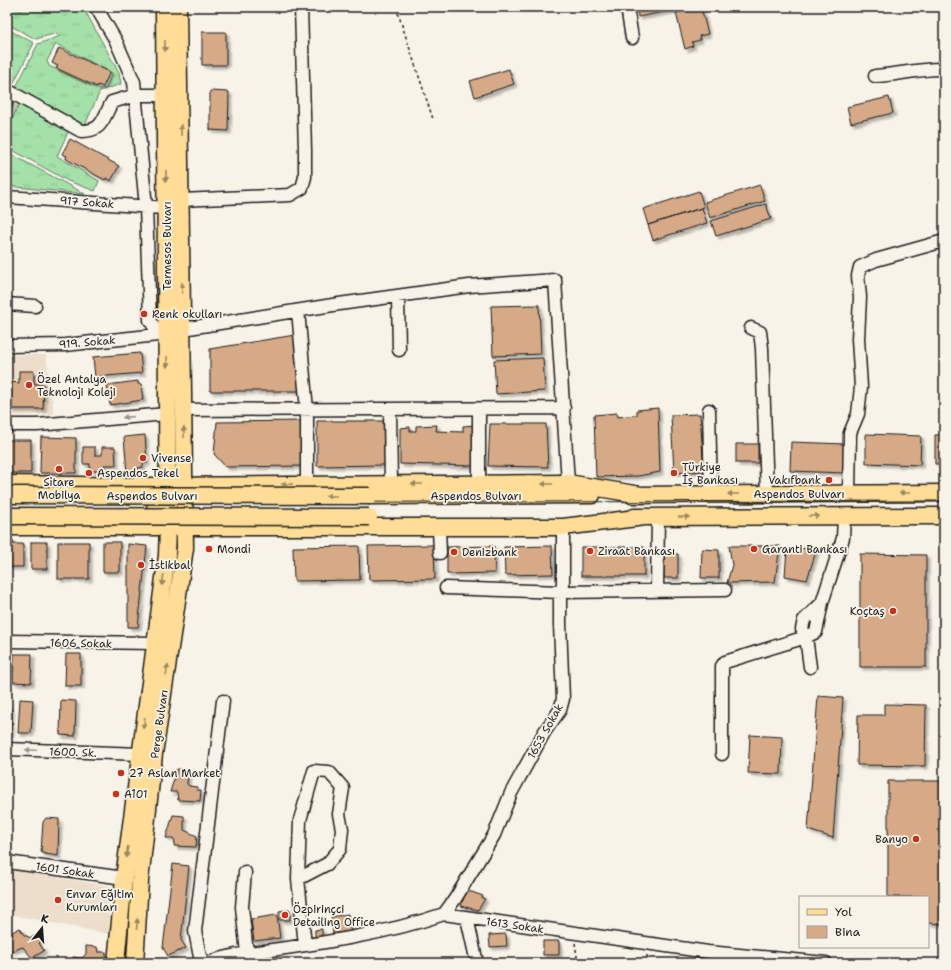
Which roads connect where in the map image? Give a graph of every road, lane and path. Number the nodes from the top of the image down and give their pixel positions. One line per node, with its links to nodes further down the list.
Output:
1 (96, 7): 12 (street)
2 (164, 7): 11 (main road, Termesos Bulvarı, one-way to 11)
3 (178, 7): 15 (main road, Termesos Bulvarı, one-way to 3)
4 (301, 7): 15 (street)
5 (396, 7): 13 (path)
6 (627, 7): 7 (street)
7 (632, 38)
8 (944, 69): 9 (street)
9 (876, 76)
10 (7, 90): 12 (street)
11 (166, 94): 12 (street); 17 (main road, Termesos Bulvarı, one-way to 17)
12 (136, 95): 16 (street)
13 (433, 119)
14 (7, 197): 16 (street, 917 Sokak)
15 (182, 200): 24 (main road, Termesos Bulvarı, one-way to 15)
16 (146, 207): 17 (street, 917 Sokak); 25 (street)
17 (166, 208): 25 (main road, Termesos Bulvarı)
18 (944, 240): 48 (street)
19 (398, 297): 22 (street); 27 (street); 28 (street)
20 (7, 304): 21 (street)
21 (35, 306)
22 (298, 311): 24 (street); 31 (street)
23 (751, 328): 47 (street)
24 (183, 329): 30 (main road, Termesos Bulvarı)
25 (167, 334): 26 (street, 919. Sokak); 34 (main road, Termesos Bulvarı, one-way to 34)
26 (7, 346)
27 (399, 350)
28 (564, 408): 29 (street); 36 (street)
29 (480, 409): 32 (street); 40 (street)
30 (184, 410): 31 (street); 42 (main road, Termesos Bulvarı, one-way to 30)
31 (307, 410): 32 (street); 38 (street)
32 (390, 410): 39 (street)
33 (709, 410): 46 (street)
34 (167, 414): 35 (street, one-way to 35); 41 (main road, Termesos Bulvarı)
35 (7, 425)
36 (568, 483): 40 (main road, one-way to 40); 49 (main road)
37 (7, 484): 44 (main road)
38 (307, 484): 39 (main road); 43 (main road, one-way to 43)
39 (391, 484): 40 (main road, one-way to 39)
40 (479, 484)
41 (168, 485): 42 (main road); 44 (main road); 60 (main road, Perge Bulvarı)
42 (185, 485): 43 (main road); 56 (main road, Perge Bulvarı)
43 (208, 485): 57 (main road)
44 (144, 486): 59 (main road)
45 (944, 493): 48 (main road, Aspendos Bulvarı, one-way to 48)
46 (711, 494): 47 (main road, Aspendos Bulvarı, one-way to 46); 49 (main road, Aspendos Bulvarı)
47 (767, 494): 48 (main road, Aspendos Bulvarı)
48 (849, 494)
49 (641, 495): 50 (main road, Aspendos Bulvarı, one-way to 50, bridge)
50 (7, 496)
51 (7, 516): 54 (main road, Aspendos Bulvarı, bridge)
52 (844, 516): 53 (main road, Aspendos Bulvarı); 54 (main road, Aspendos Bulvarı, one-way to 52); 67 (street)
53 (944, 516)
54 (651, 517): 58 (main road); 64 (street)
55 (7, 527): 59 (main road)
56 (185, 527): 57 (main road); 60 (main road); 85 (main road, Perge Bulvarı, one-way to 56)
57 (212, 527): 61 (main road)
58 (563, 527): 61 (main road); 66 (street, 1653 Sokak)
59 (140, 528): 60 (main road)
60 (168, 528): 69 (main road, Perge Bulvarı, one-way to 69)
61 (439, 528): 62 (street)
62 (440, 554)
63 (446, 588): 66 (street)
64 (657, 590): 65 (street); 66 (street)
65 (725, 590)
66 (561, 592): 79 (street, 1653 Sokak)
67 (806, 637): 70 (street); 74 (street)
68 (7, 641): 69 (street, 1606 Sokak)
69 (154, 643): 73 (main road, Perge Bulvarı, one-way to 73)
70 (810, 667)
71 (222, 701): 86 (street)
72 (7, 749): 73 (street, 1600. Sk., one-way to 72)
73 (140, 754): 77 (main road, Perge Bulvarı, one-way to 77)
74 (722, 754)
75 (7, 862): 77 (street, 1601 Sokak)
76 (245, 872): 83 (street)
77 (124, 878): 84 (main road, Perge Bulvarı)
78 (298, 879): 78 (street); 82 (street)
79 (444, 914): 80 (street, 1613 Sokak); 82 (street, 1613 Sokak)
80 (467, 918): 81 (street, 1613 Sokak); 87 (street)
81 (574, 933): 88 (path); 89 (street, 1613 Sokak)
82 (305, 945): 83 (street, 1613 Sokak)
83 (247, 953): 86 (street, 1613 Sokak)
84 (116, 963)
85 (135, 963)
86 (208, 963)
87 (477, 963)
88 (578, 963)
89 (826, 963)

